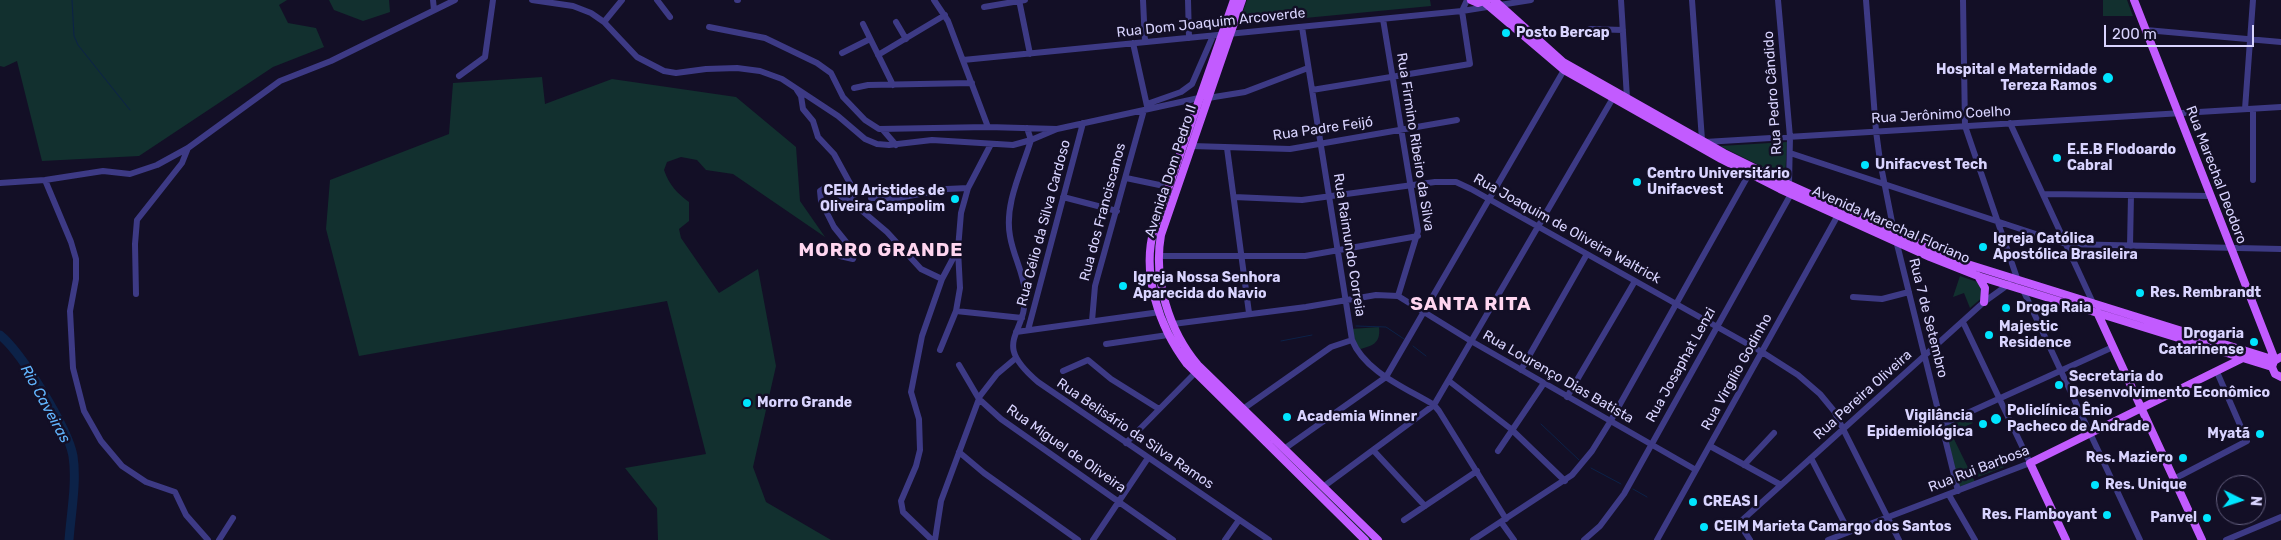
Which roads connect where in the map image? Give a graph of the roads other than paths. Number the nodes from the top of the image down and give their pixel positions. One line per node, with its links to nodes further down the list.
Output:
1 (433, 0): 24 (street)
2 (454, 0): 24 (street)
3 (493, 0): 53 (street)
4 (532, 0): 29 (street)
5 (622, 0): 29 (street)
6 (657, 0): 27 (street)
7 (934, 0): 26 (street)
8 (1021, 0): 23 (street); 48 (street)
9 (1143, 0): 44 (street)
10 (1188, 0): 40 (street)
11 (1234, 0): 38 (main road, Avenida Dom Pedro II)
12 (1242, 0): 37 (main road, Avenida Dom Pedro II)
13 (1469, 0): 22 (main road); 25 (street)
14 (1531, 0): 22 (street, Rua Dom Joaquim Arcoverde)
15 (1621, 0): 35 (street)
16 (1692, 0): 80 (street)
17 (1778, 0): 78 (street, Rua Pedro Cândido)
18 (1866, 0): 77 (street, Rua 7 de Setembro)
19 (1963, 0): 71 (street)
20 (2134, 0): 36 (main road, Rua Marechal Deodoro)
21 (2253, 0): 43 (street)
22 (1488, 4): 25 (street, Rua Dom Joaquim Arcoverde); 52 (main road, Avenida Marechal Floriano); 63 (main road, Avenida Marechal Floriano)
23 (984, 7)
24 (434, 10): 85 (street)
25 (1462, 11): 28 (street, Rua Dom Joaquim Arcoverde); 54 (street)
26 (945, 15): 42 (street); 50 (street)
27 (670, 17)
28 (1383, 19): 33 (street, Rua Dom Joaquim Arcoverde); 54 (street, Rua Firmino Ribeiro da Silva)
29 (604, 22): 57 (street)
30 (896, 22): 42 (street)
31 (863, 24): 41 (street)
32 (709, 27): 75 (street)
33 (1302, 27): 37 (street, Rua Dom Joaquim Arcoverde); 51 (street, Rua Raimundo Correia)
34 (1590, 29): 35 (street)
35 (1623, 30): 63 (street)
36 (2146, 30): 43 (street); 67 (main road, Rua Marechal Deodoro)
37 (1231, 34): 38 (street, Rua Dom Joaquim Arcoverde); 61 (main road, Avenida Dom Pedro II)
38 (1222, 35): 39 (street, Rua Dom Joaquim Arcoverde); 60 (main road, Avenida Dom Pedro II)
39 (1213, 36): 40 (street, Rua Dom Joaquim Arcoverde); 65 (street)
40 (1189, 38): 44 (street, Rua Dom Joaquim Arcoverde)
41 (870, 39): 47 (street); 49 (street)
42 (906, 39): 49 (street)
43 (2250, 40): 45 (street); 66 (street)
44 (1144, 42): 46 (street, Rua Dom Joaquim Arcoverde)
45 (2281, 42)
46 (1133, 43): 48 (street, Rua Dom Joaquim Arcoverde); 65 (street, Rua dos Franciscanos)
47 (842, 53)
48 (1030, 54): 50 (street, Rua Dom Joaquim Arcoverde)
49 (878, 55): 56 (street)
50 (963, 60): 55 (street)
51 (1308, 68): 59 (street, Rua Raimundo Correia); 61 (street)
52 (1564, 70): 62 (main road, Avenida Marechal Floriano); 106 (street)
53 (459, 76)
54 (1393, 77): 59 (street); 76 (street, Rua Firmino Ribeiro da Silva)
55 (972, 83): 56 (street); 72 (street)
56 (893, 85): 58 (street)
57 (795, 86): 81 (street); 107 (street)
58 (854, 88)
59 (1312, 90): 83 (street, Rua Raimundo Correia)
60 (1200, 98): 65 (street); 96 (main road, Avenida Dom Pedro II)
61 (1208, 98): 84 (main road, Avenida Dom Pedro II)
62 (1613, 98): 88 (main road, Avenida Marechal Floriano); 111 (street)
63 (1627, 98): 80 (main road, Avenida Marechal Floriano)
64 (2281, 107): 66 (street, Rua Jerônimo Coelho)
65 (1146, 108): 69 (street); 89 (street, Rua dos Franciscanos)
66 (2249, 109): 67 (street, Rua Jerônimo Coelho); 91 (street)
67 (2178, 113): 70 (street, Rua Jerônimo Coelho); 101 (main road, Rua Marechal Deodoro)
68 (1457, 120): 76 (street, Rua Padre Feijó)
69 (1083, 123): 74 (street); 102 (street, Rua Célio da Silva Cardoso)
70 (2010, 123): 71 (street, Rua Jerônimo Coelho); 99 (street)
71 (1965, 126): 77 (street, Rua Jerônimo Coelho); 110 (street)
72 (988, 127): 73 (street); 75 (street)
73 (1027, 128): 74 (street); 79 (street)
74 (1057, 128): 79 (street)
75 (883, 130): 81 (street)
76 (1402, 130): 83 (street, Rua Padre Feijó); 93 (street, Rua Firmino Ribeiro da Silva)
77 (1876, 132): 78 (street, Rua Jerônimo Coelho); 94 (street, Rua 7 de Setembro)
78 (1790, 137): 80 (street, Rua Jerônimo Coelho); 87 (street, Rua Pedro Cândido)
79 (1031, 140): 82 (street); 145 (street)
80 (1703, 141): 95 (main road, Avenida Marechal Floriano)
81 (896, 144): 82 (street)
82 (991, 144): 97 (street)
83 (1320, 144): 86 (street, Rua Padre Feijó); 105 (street, Rua Raimundo Correia)
84 (1192, 146): 86 (street, Rua Padre Feijó); 123 (main road, Avenida Dom Pedro II)
85 (188, 148): 90 (street); 132 (street)
86 (1228, 148): 103 (street)
87 (1790, 153): 94 (street); 95 (street, Rua Pedro Cândido)
88 (1749, 174): 98 (main road, Avenida Marechal Floriano); 138 (street)
89 (1126, 178): 96 (street); 108 (street, Rua dos Franciscanos)
90 (45, 180): 92 (street); 215 (street)
91 (2253, 180)
92 (0, 183)
93 (1411, 184): 105 (street, Rua Joaquim de Oliveira Waltrick); 106 (street, Rua Joaquim de Oliveira Waltrick); 113 (street, Rua Firmino Ribeiro da Silva)
94 (1885, 184): 110 (street); 112 (street, Rua 7 de Setembro)
95 (1790, 185): 112 (main road, Avenida Marechal Floriano)
96 (1168, 187): 140 (main road, Avenida Dom Pedro II)
97 (968, 188): 104 (street); 118 (street)
98 (1791, 194): 109 (main road, Avenida Marechal Floriano); 149 (street, Rua Josaphat Lenzi)
99 (2042, 194): 100 (street); 115 (street)
100 (2132, 195): 101 (street); 116 (street)
101 (2211, 196): 117 (main road, Rua Marechal Deodoro)
102 (1063, 197): 108 (street); 143 (street, Rua Célio da Silva Cardoso)
103 (1234, 197): 105 (street, Rua Joaquim de Oliveira Waltrick); 124 (street)
104 (871, 198)
105 (1329, 198): 120 (street, Rua Raimundo Correia)
106 (1489, 200): 111 (street, Rua Joaquim de Oliveira Waltrick); 141 (street)
107 (854, 204): 122 (street); 126 (street)
108 (1116, 211): 146 (street, Rua dos Franciscanos)
109 (1838, 215): 114 (main road, Avenida Marechal Floriano); 158 (street, Rua Virgílio Godinho)
110 (1999, 222): 115 (street); 127 (street)
111 (1538, 227): 121 (street, Rua Joaquim de Oliveira Waltrick); 154 (street)
112 (1894, 232): 114 (street, Rua 7 de Setembro); 127 (main road, Avenida Marechal Floriano)
113 (1418, 236): 120 (street); 133 (street, Rua Firmino Ribeiro da Silva)
114 (1896, 242): 125 (main road, Avenida Marechal Floriano); 130 (street, Rua 7 de Setembro)
115 (2066, 244): 116 (street); 137 (street)
116 (2130, 246): 117 (street)
117 (2231, 248): 119 (street); 163 (main road, Rua Marechal Deodoro)
118 (958, 249): 126 (street); 139 (street)
119 (2281, 249)
120 (1338, 251): 124 (street); 135 (street, Rua Raimundo Correia)
121 (1587, 254): 128 (street, Rua Joaquim de Oliveira Waltrick); 165 (street)
122 (840, 256)
123 (1159, 256): 124 (street); 148 (main road, Avenida Dom Pedro II)
124 (1242, 257): 142 (street)
125 (1978, 276): 129 (main road, Avenida Marechal Floriano); 136 (main road)
126 (942, 280): 217 (street)
127 (2020, 280): 129 (street, Rua Pereira Oliveira); 137 (main road, Avenida Marechal Floriano)
128 (1635, 281): 138 (street, Rua Joaquim de Oliveira Waltrick); 174 (street)
129 (2005, 286): 131 (main road, Avenida Marechal Floriano); 136 (street, Rua Pereira Oliveira)
130 (1909, 292): 134 (street); 160 (street, Rua 7 de Setembro)
131 (2024, 292): 144 (main road, Avenida Marechal Floriano); 166 (street)
132 (136, 294)
133 (1398, 296): 135 (street); 141 (street, Rua Lourenço Dias Batista)
134 (1853, 297)
135 (1345, 300): 142 (street); 153 (street, Rua Raimundo Correia)
136 (1984, 302): 147 (street, Rua Pereira Oliveira)
137 (2093, 303): 144 (main road); 159 (main road, Avenida Marechal Floriano)
138 (1676, 304): 149 (street, Rua Joaquim de Oliveira Waltrick); 181 (street)
139 (956, 311): 145 (street); 157 (street)
140 (1160, 312): 146 (street); 152 (main road, Avenida Dom Pedro II)
141 (1424, 312): 154 (street, Rua Lourenço Dias Batista); 170 (street)
142 (1249, 313): 148 (street)
143 (1033, 314): 145 (street); 150 (street, Rua Célio da Silva Cardoso)
144 (2098, 314): 156 (main road); 162 (main road, Avenida Marechal Floriano)
145 (1022, 315): 151 (street)
146 (1092, 321): 150 (street)
147 (1963, 322): 160 (street, Rua Pereira Oliveira); 175 (street)
148 (1172, 324): 179 (main road, Avenida Dom Pedro II)
149 (1717, 326): 158 (street, Rua Joaquim de Oliveira Waltrick); 188 (street, Rua Josaphat Lenzi)
150 (1028, 330): 151 (street)
151 (1016, 332): 161 (street)
152 (1168, 335): 155 (street); 169 (main road, Avenida Dom Pedro II)
153 (1352, 340): 170 (street); 179 (street)
154 (1471, 341): 165 (street, Rua Lourenço Dias Batista); 172 (street)
155 (1106, 344)
156 (2113, 346): 166 (street); 180 (main road)
157 (940, 350)
158 (1762, 352): 183 (street, Rua Joaquim de Oliveira Waltrick); 189 (street, Rua Virgílio Godinho)
159 (2250, 352): 162 (main road, Rua Rui Barbosa); 163 (main road, Avenida Marechal Floriano)
160 (1924, 356): 182 (street, Rua 7 de Setembro); 183 (street, Rua Pereira Oliveira)
161 (1016, 358): 176 (street); 187 (street, Rua Belisário da Silva Ramos)
162 (2243, 358): 163 (main road, Avenida Marechal Floriano); 168 (main road, Rua Rui Barbosa)
163 (2276, 362): 171 (main road)
164 (959, 365): 176 (street, Rua Miguel de Oliveira)
165 (1521, 370): 173 (street, Rua Lourenço Dias Batista)
166 (2061, 370): 175 (street); 186 (street)
167 (1063, 371): 178 (street)
168 (2217, 372): 180 (main road, Rua Rui Barbosa); 200 (street)
169 (1195, 373): 178 (street); 223 (main road, Avenida Dom Pedro II)
170 (1386, 377): 177 (street); 190 (street)
171 (2281, 377)
172 (1449, 380): 177 (street); 184 (street)
173 (1544, 383): 174 (street, Rua Lourenço Dias Batista); 184 (street)
174 (1567, 397): 181 (street, Rua Lourenço Dias Batista)
175 (1999, 398): 182 (street); 197 (street)
176 (979, 399): 193 (street); 206 (street, Rua Miguel de Oliveira)
177 (1434, 405): 191 (street); 199 (street)
178 (1159, 409): 187 (street)
179 (1243, 409): 190 (main road, Avenida Dom Pedro II)
180 (2141, 409): 186 (main road, Rua Rui Barbosa); 200 (main road)
181 (1610, 422): 188 (street, Rua Lourenço Dias Batista); 201 (street)
182 (1941, 425): 204 (street, Rua 7 de Setembro)
183 (1844, 428): 195 (street, Rua Pereira Oliveira); 209 (street, Rua Joaquim de Oliveira Waltrick)
184 (1511, 429): 192 (street); 201 (street)
185 (1774, 433): 196 (street)
186 (2091, 434): 197 (main road, Rua Rui Barbosa); 234 (street)
187 (1126, 443): 194 (street, Rua Belisário da Silva Ramos)
188 (1651, 445): 198 (street, Rua Lourenço Dias Batista); 227 (street, Rua Josaphat Lenzi)
189 (1710, 446): 196 (street); 198 (street, Rua Virgílio Godinho)
190 (1284, 449): 203 (main road, Avenida Dom Pedro II)
191 (1373, 450): 203 (street); 207 (street)
192 (1498, 451)
193 (958, 452): 217 (street); 218 (street)
194 (1148, 458): 206 (street); 211 (street, Rua Belisário da Silva Ramos)
195 (1811, 458): 202 (street, Rua Pereira Oliveira); 214 (street)
196 (1744, 464): 202 (street)
197 (2030, 464): 204 (street, Rua Rui Barbosa); 233 (main road)
198 (1696, 470): 228 (street, Rua Virgílio Godinho)
199 (1477, 472): 207 (street); 213 (street)
200 (2174, 479): 235 (main road)
201 (1565, 481): 213 (street)
202 (1781, 485): 229 (street, Rua Pereira Oliveira)
203 (1323, 487): 224 (main road, Avenida Dom Pedro II)
204 (1958, 491): 205 (street, Rua Rui Barbosa)
205 (1949, 495): 209 (street, Rua Rui Barbosa); 232 (street)
206 (1118, 502): 219 (street); 220 (street, Rua Miguel de Oliveira)
207 (1425, 506): 212 (street)
208 (233, 518): 216 (street)
209 (1888, 518): 214 (street, Rua Rui Barbosa); 231 (street, Rua Joaquim de Oliveira Waltrick)
210 (2281, 518): 236 (street)
211 (1239, 520): 221 (street); 222 (street, Rua Belisário da Silva Ramos)
212 (1404, 520)
213 (1503, 520): 225 (street); 226 (street)
214 (1849, 532): 230 (street, Rua Rui Barbosa)
215 (208, 540)
216 (219, 540)
217 (934, 540)
218 (1078, 540)
219 (1093, 540)
220 (1173, 540)
221 (1225, 540)
222 (1269, 540)
223 (1365, 540)
224 (1378, 540)
225 (1473, 540)
226 (1514, 540)
227 (1584, 540)
228 (1657, 540)
229 (1750, 540)
230 (1828, 540)
231 (1898, 540)
232 (1976, 540)
233 (2066, 540)
234 (2140, 540)
235 (2202, 540)
236 (2226, 540)

